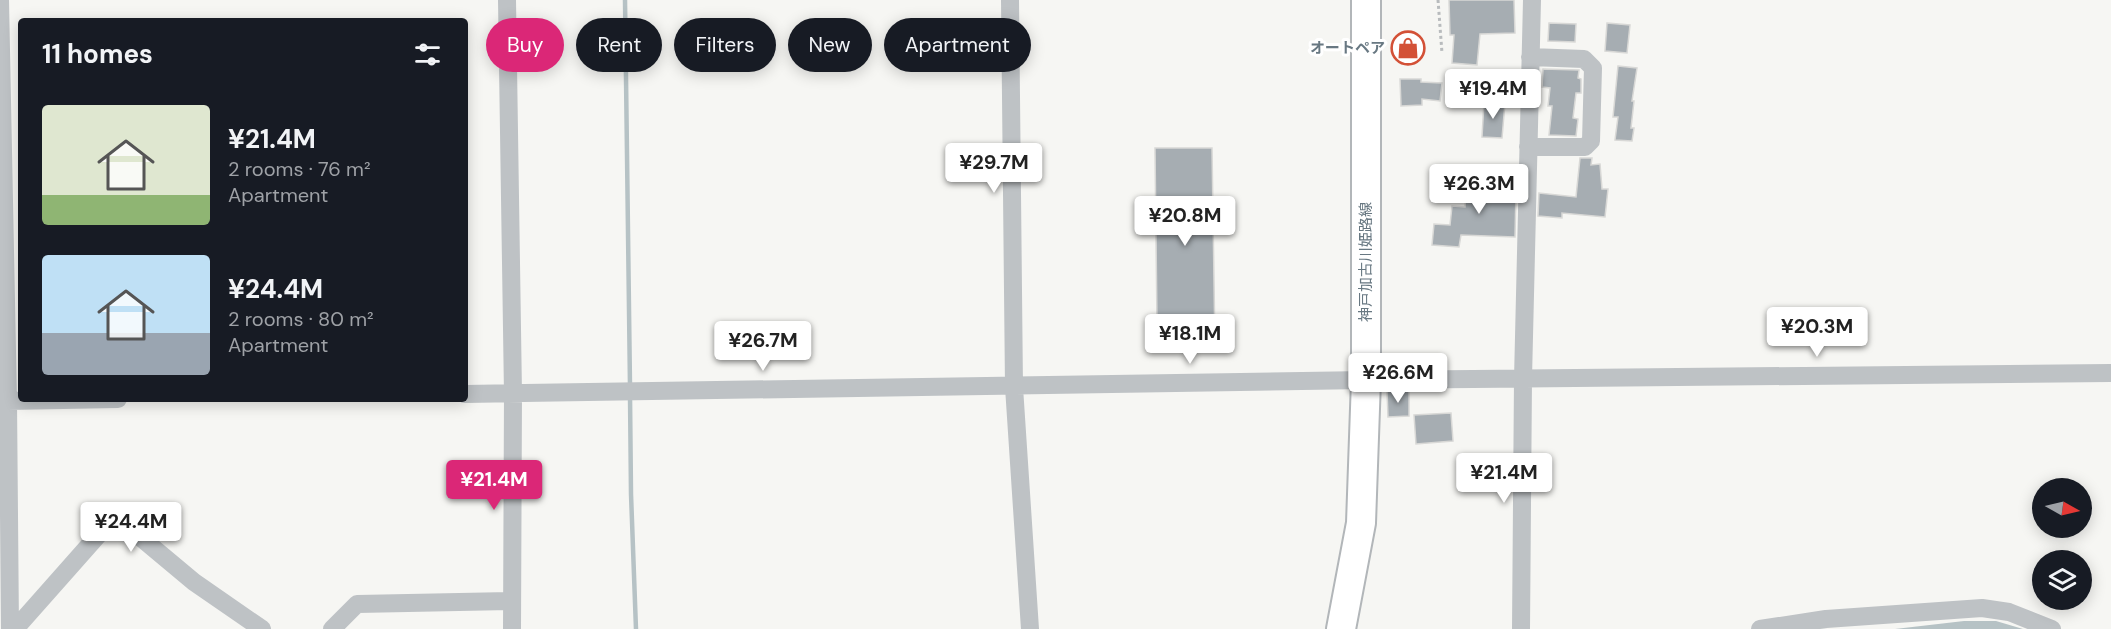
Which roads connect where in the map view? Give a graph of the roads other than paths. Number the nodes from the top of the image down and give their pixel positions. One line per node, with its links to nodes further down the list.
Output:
1 (0, 0): 8 (street)
2 (507, 0): 14 (street)
3 (1010, 0): 12 (street)
4 (1366, 0): 11 (main road, 神戸加古川姫路線)
5 (1532, 0): 6 (street)
6 (1530, 57): 7 (street); 7 (street)
7 (1528, 147): 10 (street)
8 (2, 216): 15 (street)
9 (2111, 373): 10 (street)
10 (1523, 379): 11 (street); 26 (street)
11 (1366, 380): 12 (street); 25 (main road, 神戸加古川姫路線)
12 (1014, 387): 14 (street); 24 (street)
13 (468, 394): 14 (street)
14 (513, 394): 18 (street)
15 (8, 401): 16 (street); 17 (street)
16 (18, 401)
17 (4, 574): 19 (street)
18 (512, 601): 22 (street); 23 (street)
19 (10, 629)
20 (15, 629): 21 (street)
21 (262, 629)
22 (332, 629)
23 (512, 629)
24 (1030, 629)
25 (1341, 629)
26 (1521, 629)
27 (1761, 629): 28 (street)
28 (2052, 629)

